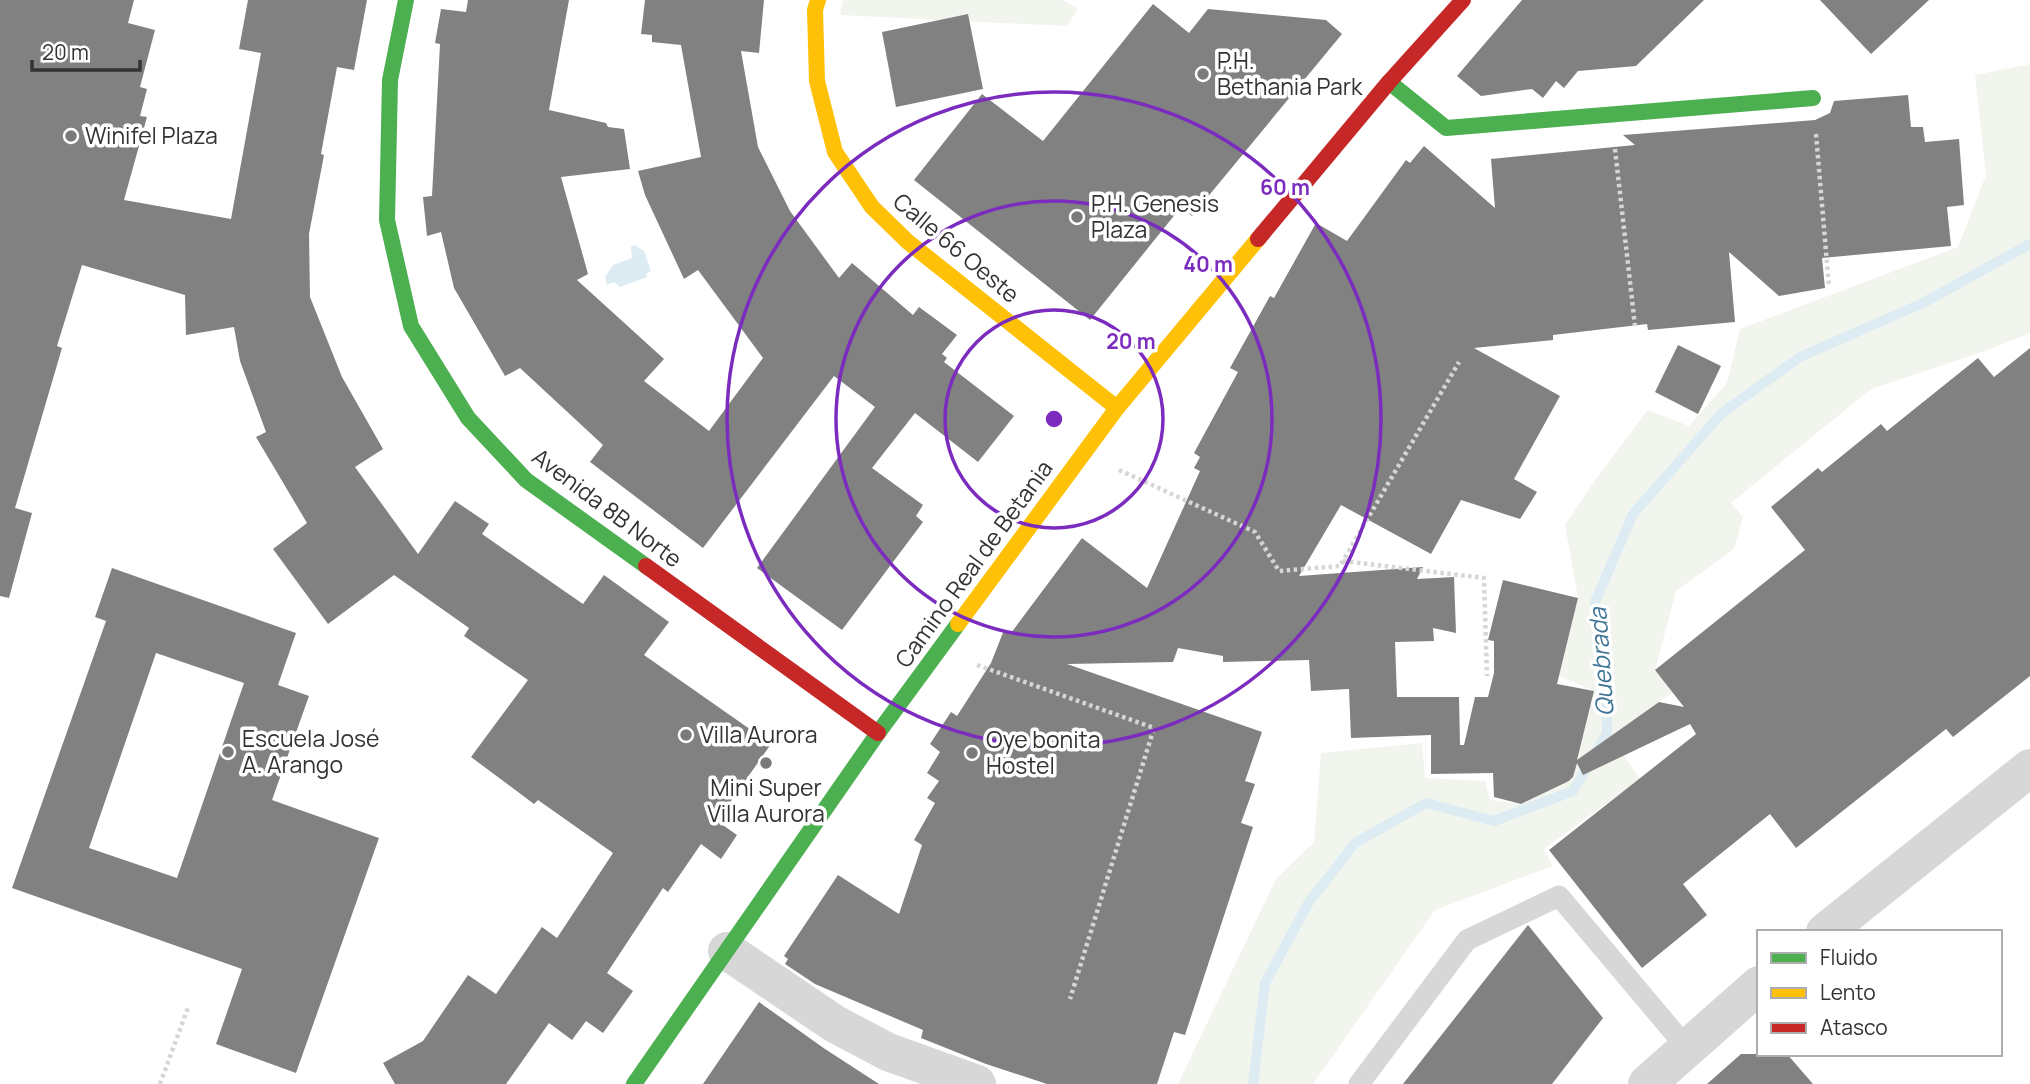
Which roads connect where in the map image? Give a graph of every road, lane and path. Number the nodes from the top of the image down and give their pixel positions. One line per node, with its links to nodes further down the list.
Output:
1 (406, 0): 15 (street, Avenida 8B Norte)
2 (818, 0): 10 (street, Calle 66 Oeste)
3 (1463, 0): 4 (street, Camino Real de Betania)
4 (1389, 82): 6 (street); 10 (street, Camino Real de Betania)
5 (1813, 98): 6 (street); 7 (path)
6 (1611, 115): 8 (path)
7 (1829, 287)
8 (1635, 326)
9 (1460, 362): 12 (path)
10 (1117, 408): 15 (street, Camino Real de Betania)
11 (1118, 469): 12 (path)
12 (1343, 561): 14 (path)
13 (977, 665): 20 (path)
14 (1487, 676)
15 (878, 733): 18 (street, Camino Real de Betania)
16 (2030, 768): 17 (street)
17 (1828, 930)
18 (726, 951): 24 (street, Camino Real de Betania); 25 (street)
19 (1757, 987): 22 (street)
20 (1070, 999)
21 (189, 1005): 23 (path)
22 (1687, 1048): 26 (lane); 27 (street)
23 (160, 1084)
24 (634, 1084)
25 (977, 1084)
26 (1359, 1084)
27 (1647, 1084)

